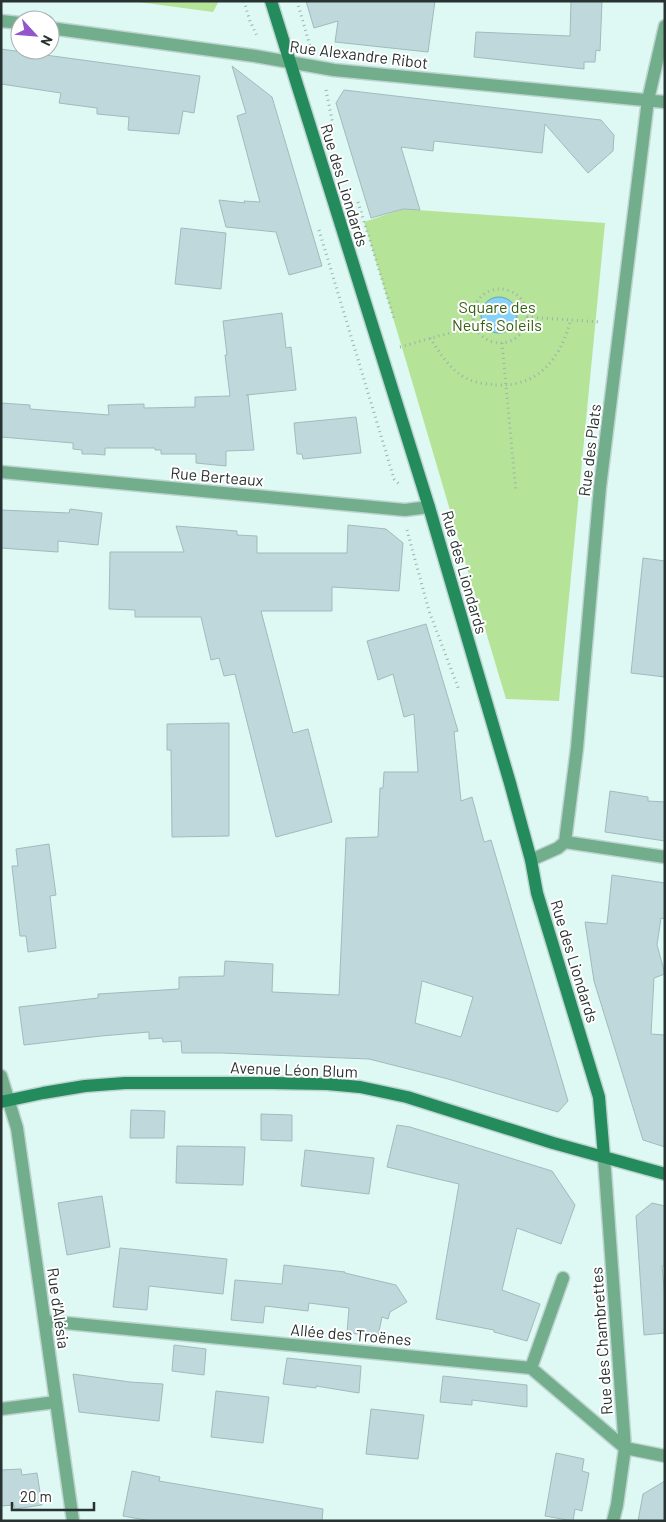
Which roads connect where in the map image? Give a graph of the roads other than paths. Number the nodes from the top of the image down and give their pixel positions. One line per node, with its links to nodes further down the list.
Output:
1 (271, 1): 4 (street, Rue des Liondards)
2 (665, 26): 5 (street, Rue des Plats)
3 (60, 29): 4 (street, Rue Alexandre Ribot)
4 (290, 62): 5 (street, Rue Alexandre Ribot); 8 (street, Rue des Liondards)
5 (648, 100): 6 (street, Rue Alexandre Ribot); 9 (street, Rue des Plats)
6 (665, 102)
7 (1, 472): 8 (street, Rue Berteaux)
8 (429, 507): 11 (street, Rue des Liondards)
9 (565, 842): 10 (street); 11 (street)
10 (665, 857)
11 (532, 860): 14 (street, Rue des Liondards)
12 (1, 1076): 13 (street, Rue d'Alésia)
13 (5, 1101): 14 (street, Avenue Léon Blum); 17 (street, Rue d'Alésia)
14 (604, 1158): 15 (street, Avenue Léon Blum); 21 (street, Rue des Chambrettes)
15 (665, 1174)
16 (563, 1278): 18 (street)
17 (45, 1321): 18 (street, Allée des Troënes); 19 (street, Rue d'Alésia)
18 (531, 1368): 21 (street)
19 (56, 1402): 20 (street); 23 (street, Rue d'Alésia)
20 (1, 1409)
21 (625, 1448): 22 (street); 24 (street, Rue des Chambrettes)
22 (665, 1456)
23 (73, 1521)
24 (613, 1521)

